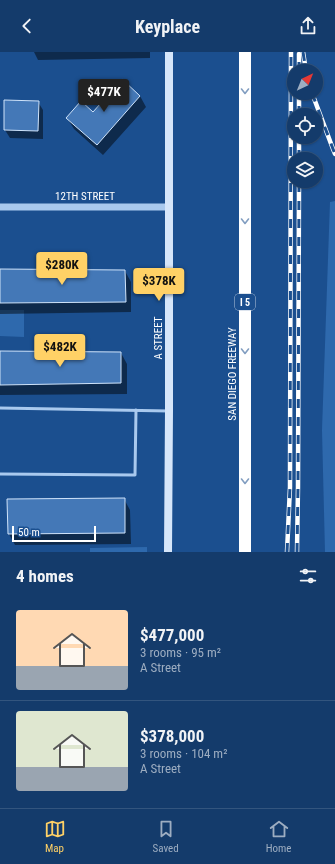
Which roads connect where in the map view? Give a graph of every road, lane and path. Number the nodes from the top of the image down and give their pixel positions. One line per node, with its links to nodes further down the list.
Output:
1 (169, 52): 4 (main road, A STREET)
2 (245, 52): 10 (highway, SAN DIEGO FREEWAY / I 5, one-way to 10)
3 (0, 206): 4 (street, 12TH STREET)
4 (169, 207): 7 (main road, A STREET)
5 (0, 408): 6 (lane)
6 (136, 410): 7 (lane); 8 (lane)
7 (169, 411): 9 (main road, A STREET)
8 (0, 474)
9 (168, 552)
10 (245, 552)

